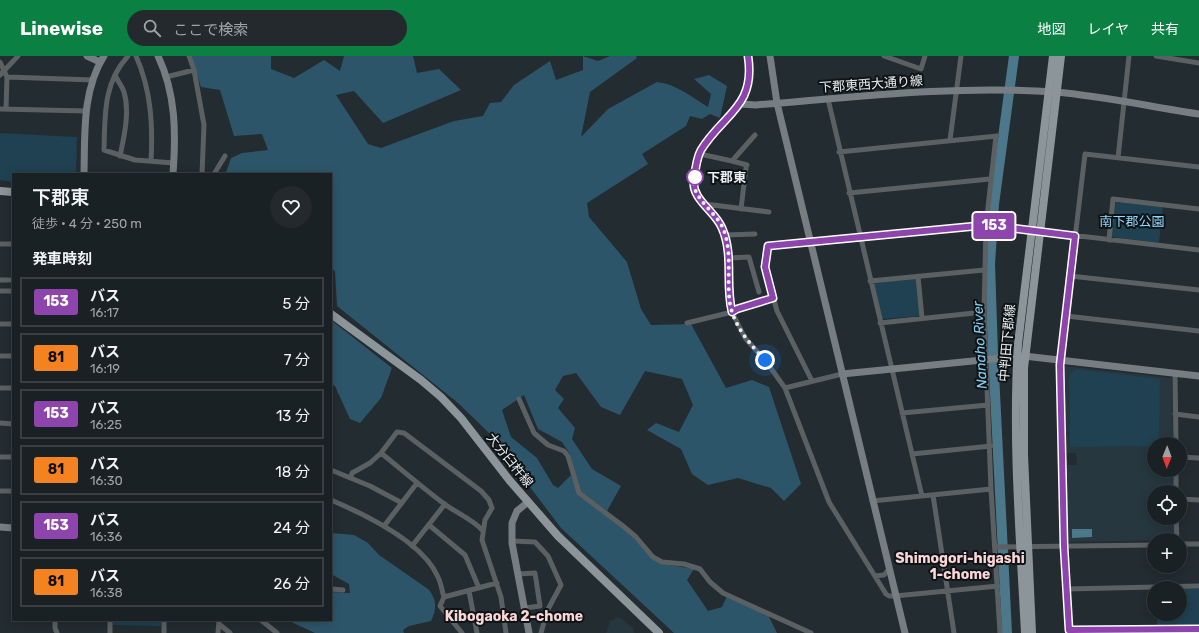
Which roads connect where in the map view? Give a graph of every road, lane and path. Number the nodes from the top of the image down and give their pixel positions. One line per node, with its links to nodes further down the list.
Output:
1 (18, 56): 20 (street)
2 (87, 56): 16 (street)
3 (128, 56): 22 (street)
4 (136, 56): 42 (street)
5 (158, 56): 23 (street)
6 (189, 56): 19 (street)
7 (748, 56): 30 (street)
8 (770, 56): 29 (street)
9 (925, 56): 15 (street)
10 (961, 56): 25 (street)
11 (1053, 56): 26 (main road, 中判田下郡線)
12 (1061, 56): 26 (main road, 中判田下郡線)
13 (1129, 56): 28 (street)
14 (1156, 56): 18 (street)
15 (887, 57)
16 (102, 59): 24 (street)
17 (0, 62): 20 (street)
18 (1199, 63)
19 (194, 70): 23 (street); 48 (street)
20 (6, 74): 21 (street); 24 (street); 32 (street)
21 (0, 75)
22 (114, 75): 39 (street); 39 (street)
23 (166, 77): 44 (street)
24 (93, 80): 33 (street)
25 (957, 90): 26 (street, 下郡東西大通り線); 27 (street, 下郡東西大通り線); 36 (street)
26 (1053, 92): 28 (street); 59 (main road, 中判田下郡線); 60 (main road, 中判田下郡線)
27 (828, 99): 29 (street, 下郡東西大通り線); 37 (street)
28 (1124, 102): 34 (street); 41 (street)
29 (777, 103): 30 (street, 下郡東西大通り線); 66 (street)
30 (741, 104): 38 (street)
31 (0, 109): 32 (street)
32 (6, 109): 33 (street)
33 (86, 111): 46 (street)
34 (1199, 114)
35 (755, 135): 43 (street)
36 (950, 140): 37 (street); 50 (street)
37 (839, 152): 53 (street)
38 (700, 154): 43 (street); 54 (street)
39 (120, 156): 42 (street)
40 (225, 156): 49 (street)
41 (1118, 158): 45 (street); 63 (street)
42 (151, 161): 44 (street)
43 (732, 161): 55 (street)
44 (174, 163): 47 (street)
45 (1199, 167)
46 (84, 173)
47 (173, 173)
48 (202, 173)
49 (215, 173)
50 (990, 179): 53 (street); 58 (street)
51 (0, 191): 52 (main road)
52 (12, 192)
53 (849, 194): 64 (street)
54 (705, 204): 55 (street); 62 (street)
55 (741, 209): 57 (street)
56 (1199, 209): 65 (street)
57 (769, 212)
58 (986, 225): 59 (street); 64 (street); 71 (street)
59 (1031, 230): 60 (street); 94 (main road, 中判田下郡線)
60 (1040, 232): 63 (street); 94 (main road, 中判田下郡線)
61 (755, 234): 62 (street)
62 (725, 235): 70 (street)
63 (1075, 236): 65 (street); 73 (street)
64 (860, 237): 66 (street); 76 (street)
65 (1109, 240): 69 (street)
66 (810, 242): 81 (street); 99 (street)
67 (0, 244): 68 (street)
68 (12, 244)
69 (1199, 250)
70 (729, 258): 80 (street); 82 (street)
71 (984, 270): 72 (street); 83 (street)
72 (918, 276): 76 (street); 86 (street)
73 (1070, 276): 77 (street); 85 (street)
74 (0, 280): 75 (street)
75 (12, 280)
76 (870, 280): 88 (street)
77 (1199, 290)
78 (0, 291): 79 (street)
79 (12, 291)
80 (759, 292)
81 (773, 298): 82 (street); 101 (street)
82 (732, 312): 87 (street); 104 (street)
83 (984, 312): 86 (street); 95 (street)
84 (332, 315): 132 (main road, 大分臼杵線)
85 (1066, 316): 91 (street); 96 (street)
86 (922, 318): 88 (street)
87 (687, 323)
88 (880, 323): 97 (street)
89 (0, 324): 90 (street)
90 (12, 324)
91 (1199, 331)
92 (0, 356): 93 (street)
93 (12, 356)
94 (1021, 357): 95 (street); 96 (street); 145 (main road, 中判田下郡線)
95 (986, 360): 97 (street); 106 (street)
96 (1060, 360): 98 (street); 146 (street)
97 (891, 369): 99 (street); 107 (street)
98 (1175, 373): 100 (street); 108 (street)
99 (842, 374): 101 (street); 131 (street)
100 (1199, 376)
101 (812, 381): 104 (street)
102 (0, 388): 103 (street)
103 (12, 388)
104 (785, 388): 150 (street)
105 (519, 399): 182 (street)
106 (988, 405): 107 (street); 113 (street)
107 (902, 413): 115 (street)
108 (1175, 414): 109 (street); 112 (street)
109 (1199, 417)
110 (0, 423): 111 (street)
111 (12, 424)
112 (1176, 437)
113 (991, 446): 115 (street); 123 (street)
114 (381, 453): 121 (street); 122 (street); 139 (street)
115 (912, 454): 127 (street)
116 (0, 457): 117 (street)
117 (12, 457)
118 (1187, 457): 119 (street)
119 (1199, 458)
120 (332, 470): 121 (street)
121 (351, 477): 133 (street)
122 (417, 483): 133 (street); 134 (street)
123 (991, 489): 126 (street); 147 (street)
124 (0, 491): 125 (street)
125 (12, 491)
126 (933, 495): 127 (street); 159 (street)
127 (922, 496): 131 (street)
128 (1187, 499): 130 (street)
129 (332, 500): 136 (street)
130 (1199, 500)
131 (872, 501): 148 (street)
132 (528, 502): 140 (street); 181 (main road, 大分臼杵線)
133 (402, 503): 136 (street)
134 (445, 504): 135 (street); 139 (street)
135 (429, 525): 144 (street); 154 (street)
136 (384, 526): 144 (street)
137 (0, 527): 138 (street)
138 (12, 528)
139 (483, 531): 151 (street)
140 (512, 541): 149 (street); 180 (street)
141 (1187, 544): 142 (street)
142 (1199, 544)
143 (1147, 545): 146 (street)
144 (412, 546): 161 (street)
145 (1023, 546): 146 (street); 147 (street); 186 (main road, 中判田下郡線); 187 (main road, 中判田下郡線)
146 (1064, 546): 155 (street)
147 (997, 547): 152 (street)
148 (889, 569): 150 (street); 160 (street)
149 (518, 574): 162 (street); 162 (street)
150 (875, 576): 160 (street)
151 (497, 583): 154 (street); 178 (street)
152 (998, 586): 159 (street); 185 (street)
153 (1199, 586): 155 (street)
154 (479, 588): 158 (street)
155 (1067, 588): 169 (street)
156 (332, 589): 157 (street)
157 (343, 590)
158 (469, 591): 161 (street); 177 (street)
159 (948, 591): 160 (street); 184 (street)
160 (895, 596): 183 (street)
161 (444, 598): 176 (street)
162 (525, 608): 179 (street)
163 (55, 621): 170 (street)
164 (110, 621): 171 (street)
165 (164, 621): 172 (street)
166 (262, 621): 175 (street)
167 (219, 622): 173 (street); 174 (street)
168 (1199, 629): 169 (street)
169 (1069, 632)
170 (57, 633)
171 (110, 633)
172 (164, 633)
173 (218, 633)
174 (230, 633)
175 (277, 633)
176 (462, 633)
177 (477, 633)
178 (506, 633)
179 (529, 633)
180 (541, 633)
181 (659, 633)
182 (811, 633)
183 (904, 633)
184 (954, 633)
185 (1000, 633)
186 (1025, 633)
187 (1032, 633)

